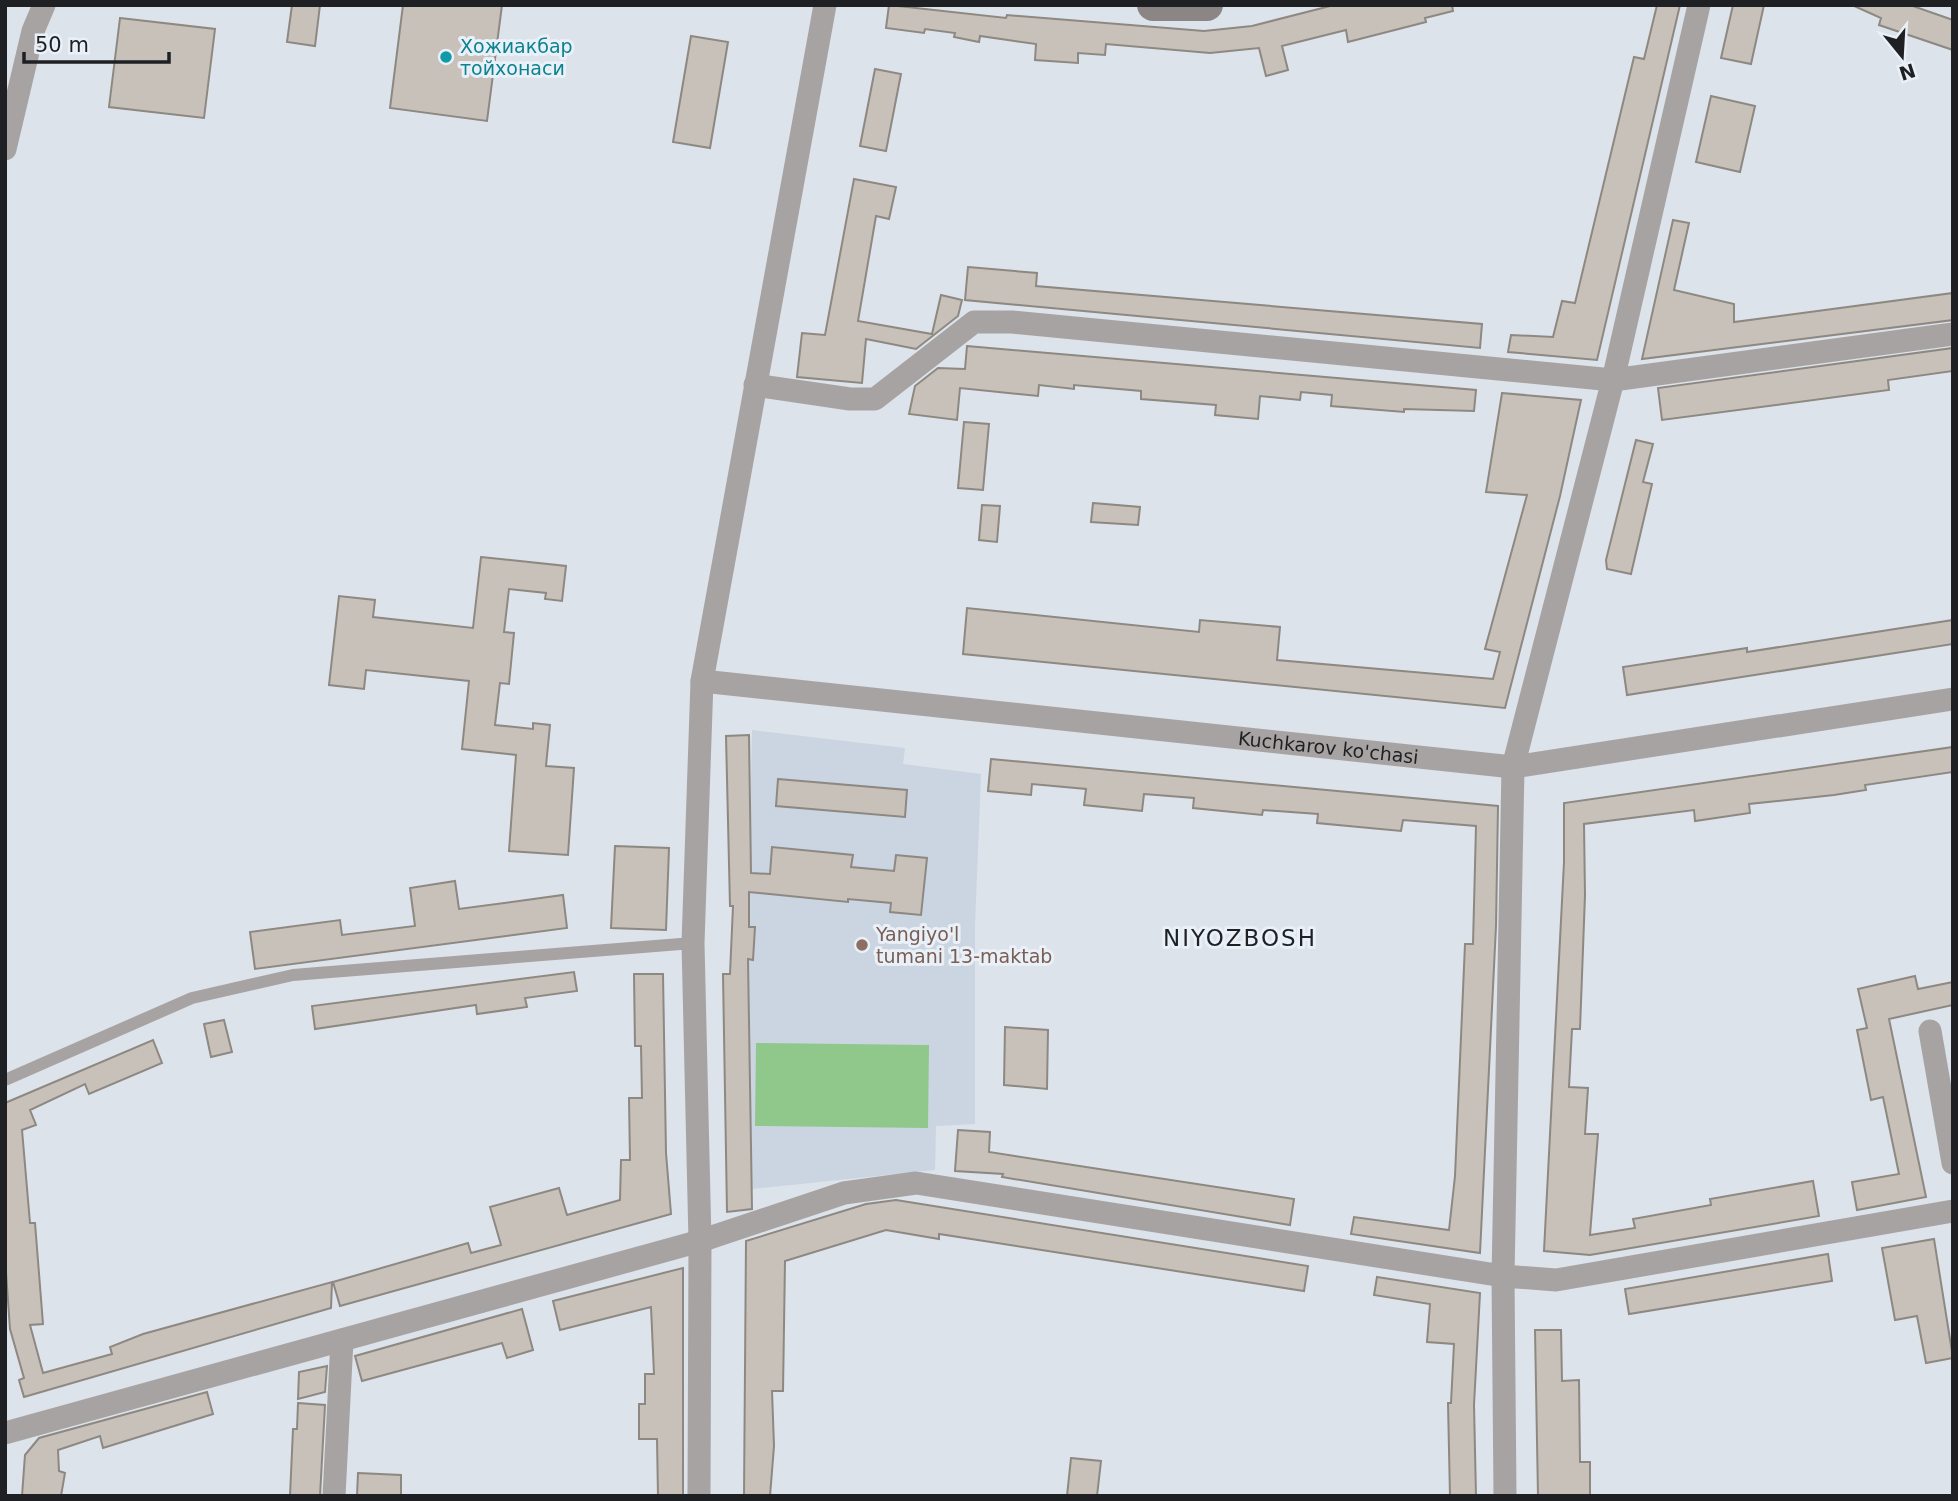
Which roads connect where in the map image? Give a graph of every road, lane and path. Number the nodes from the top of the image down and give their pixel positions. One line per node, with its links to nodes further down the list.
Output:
1 (44, 5): 6 (street)
2 (825, 5): 9 (street)
3 (1153, 5): 4 (main road)
4 (1207, 5)
5 (1699, 5): 8 (street)
6 (5, 149)
7 (1953, 334): 8 (street)
8 (1613, 380): 9 (street); 12 (street)
9 (755, 385): 10 (street)
10 (702, 681): 12 (street, Kuchkarov ko'chasi); 13 (street)
11 (1953, 699): 12 (street, Kuchkarov ko'chasi)
12 (1513, 767): 19 (street)
13 (693, 943): 15 (lane); 18 (street)
14 (1930, 1031): 16 (street)
15 (5, 1080)
16 (1953, 1163)
17 (1953, 1211): 19 (street)
18 (700, 1241): 19 (street); 20 (street); 23 (street)
19 (1503, 1276): 24 (street)
20 (342, 1340): 21 (street); 22 (street)
21 (5, 1433)
22 (334, 1496)
23 (699, 1496)
24 (1505, 1496)

